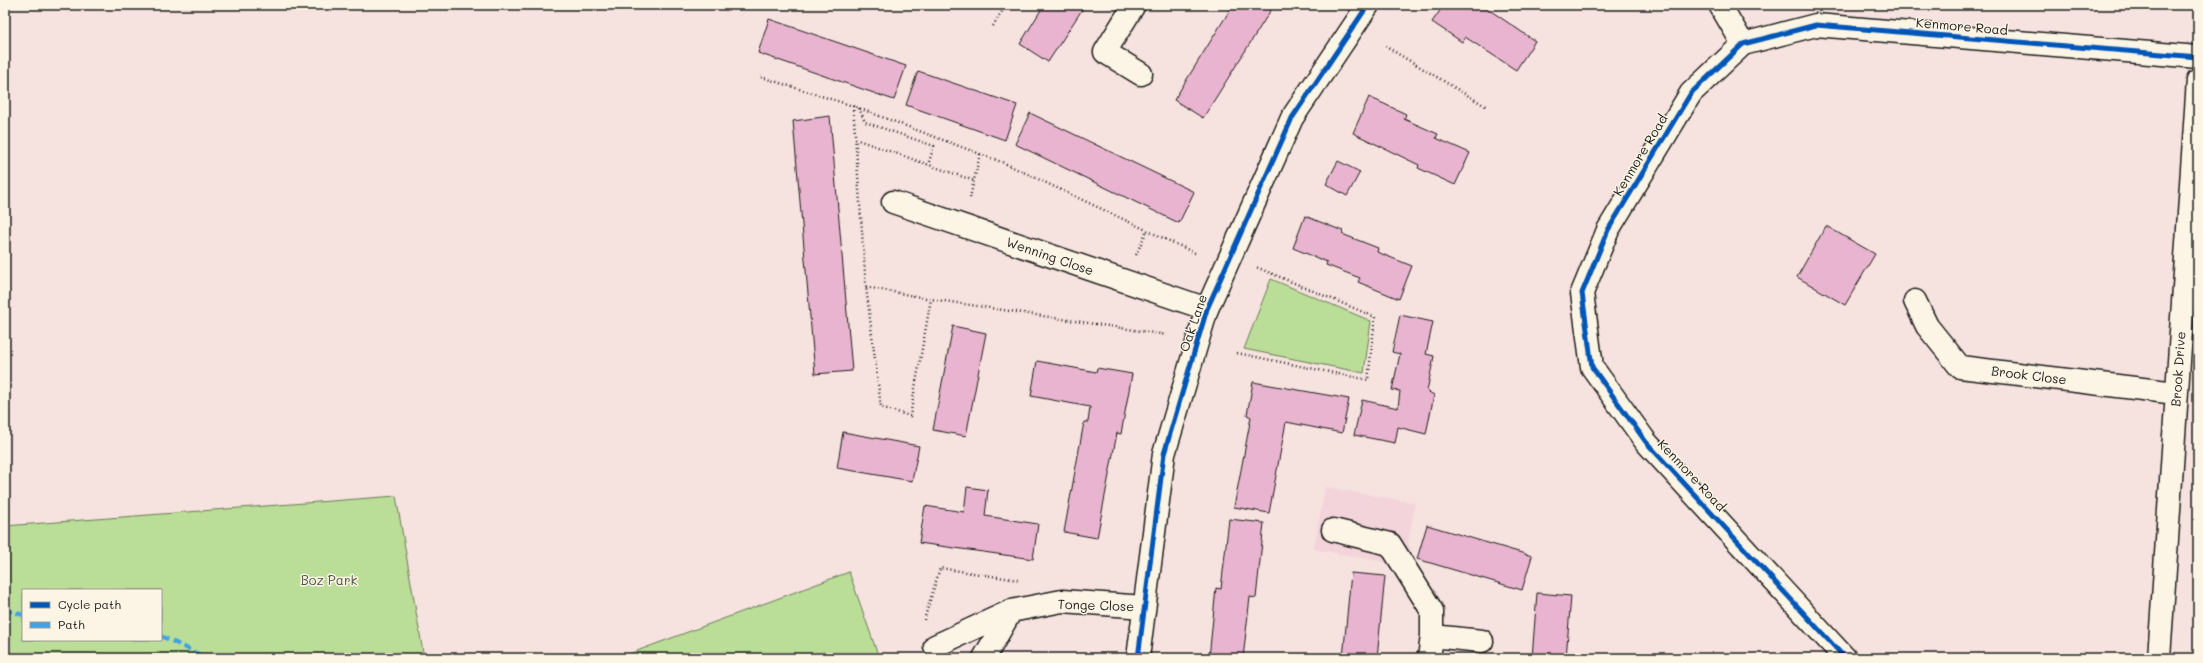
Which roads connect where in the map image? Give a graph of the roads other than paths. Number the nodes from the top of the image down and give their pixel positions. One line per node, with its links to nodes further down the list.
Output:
1 (1134, 5): 6 (street)
2 (1368, 5): 10 (street, Oak Lane)
3 (1720, 5): 4 (street)
4 (1743, 44): 5 (street, Kenmore Road); 21 (street, Kenmore Road)
5 (2198, 57)
6 (1142, 74)
7 (2198, 80): 11 (street, Brook Drive)
8 (893, 202): 10 (street, Wenning Close)
9 (1915, 301): 11 (street, Brook Close)
10 (1207, 309): 13 (street, Oak Lane)
11 (2176, 393): 22 (street, Brook Drive)
12 (1333, 530): 15 (street)
13 (1144, 607): 14 (street, Tonge Close); 19 (street, Oak Lane)
14 (1011, 611): 17 (street, Tonge Close); 18 (street)
15 (1432, 636): 16 (street); 20 (street)
16 (1482, 641)
17 (935, 646)
18 (984, 658)
19 (1138, 658)
20 (1429, 658)
21 (1845, 658)
22 (2159, 658)

